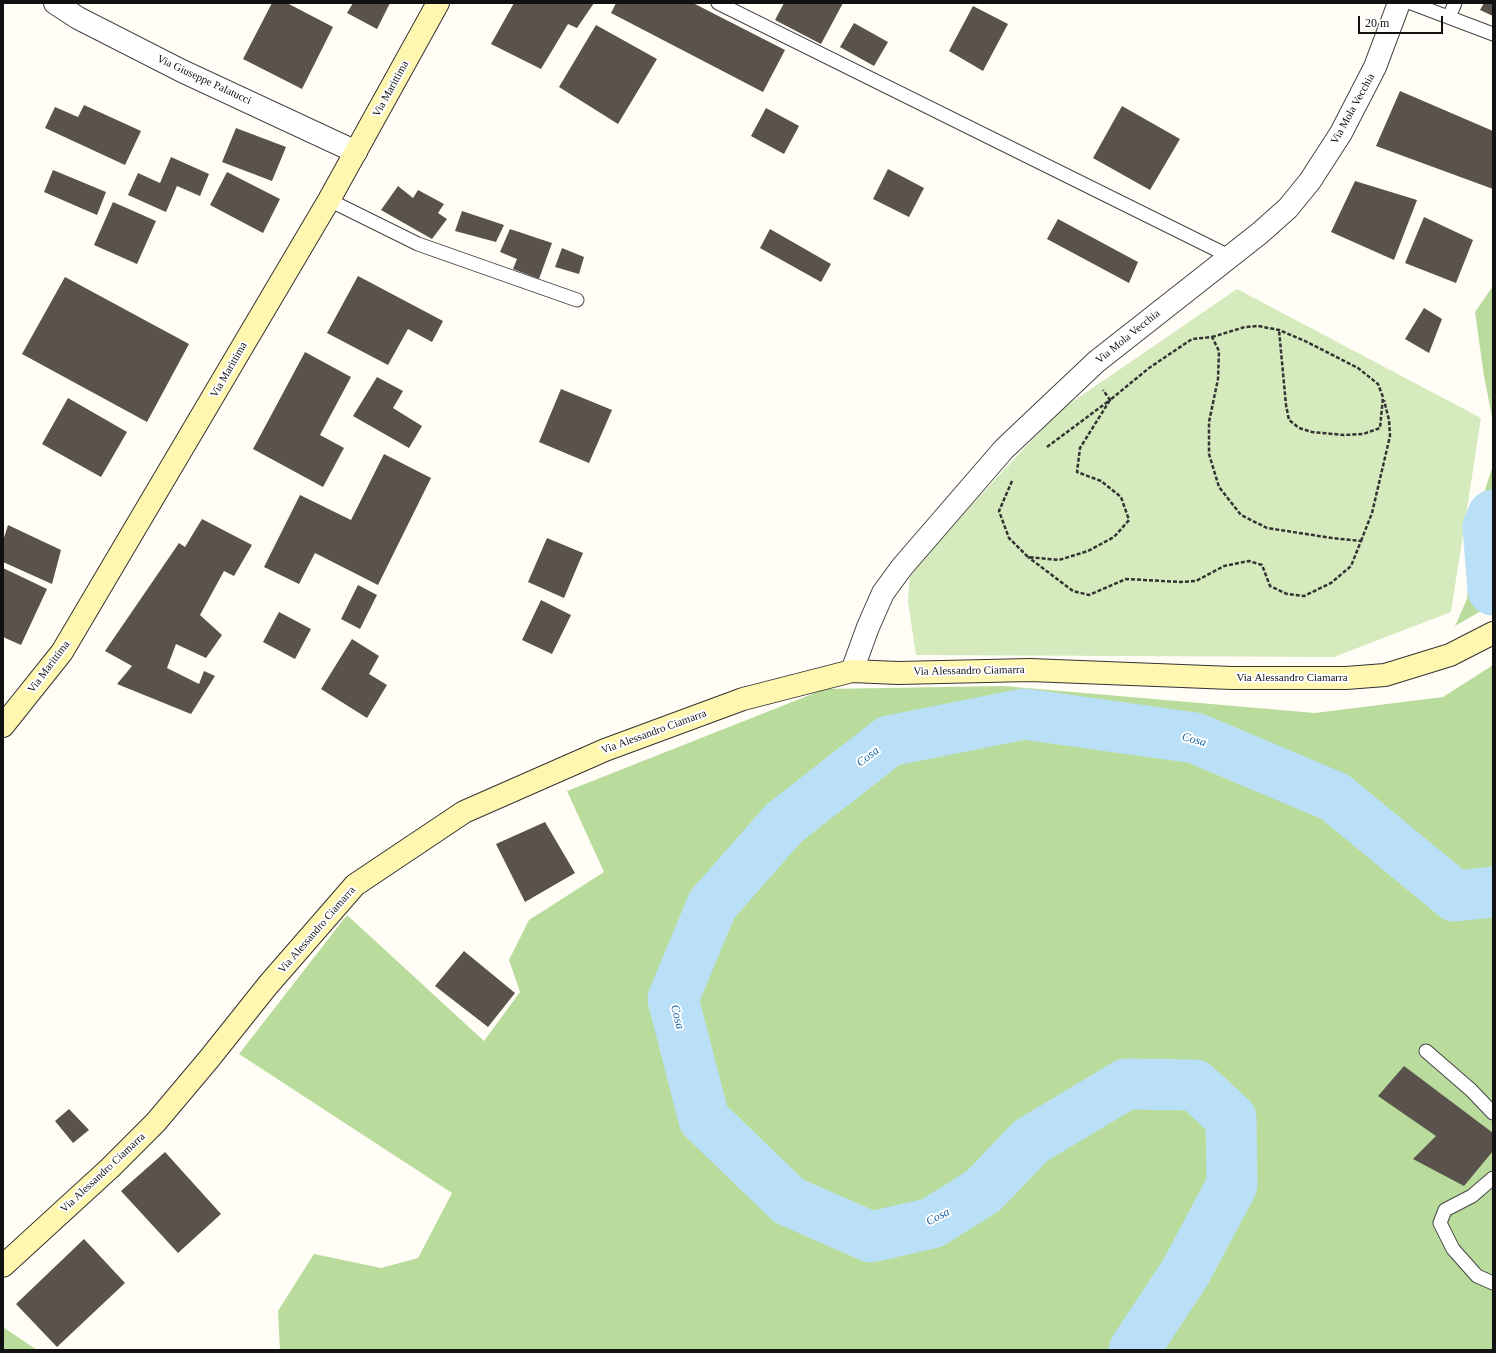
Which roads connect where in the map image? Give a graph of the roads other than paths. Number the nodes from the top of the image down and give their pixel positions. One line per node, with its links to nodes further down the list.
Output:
1 (55, 3): 9 (street, Via Giuseppe Palatucci)
2 (438, 3): 9 (street, Via Marittima)
3 (718, 3): 11 (lane)
4 (1398, 3): 11 (street, Via Mola Vecchia)
5 (1411, 3): 7 (lane)
6 (1455, 3): 7 (lane)
7 (1449, 17): 8 (lane)
8 (1493, 34)
9 (356, 152): 10 (street, Via Marittima)
10 (329, 200): 12 (lane); 15 (street, Via Marittima)
11 (1229, 256): 14 (street, Via Mola Vecchia)
12 (577, 300)
13 (1493, 633): 14 (street, Via Alessandro Ciamarra)
14 (852, 671): 19 (street, Via Alessandro Ciamarra)
15 (3, 726)
16 (1426, 1051): 17 (lane)
17 (1493, 1113)
18 (1493, 1178): 20 (lane)
19 (3, 1266)
20 (1493, 1283)

